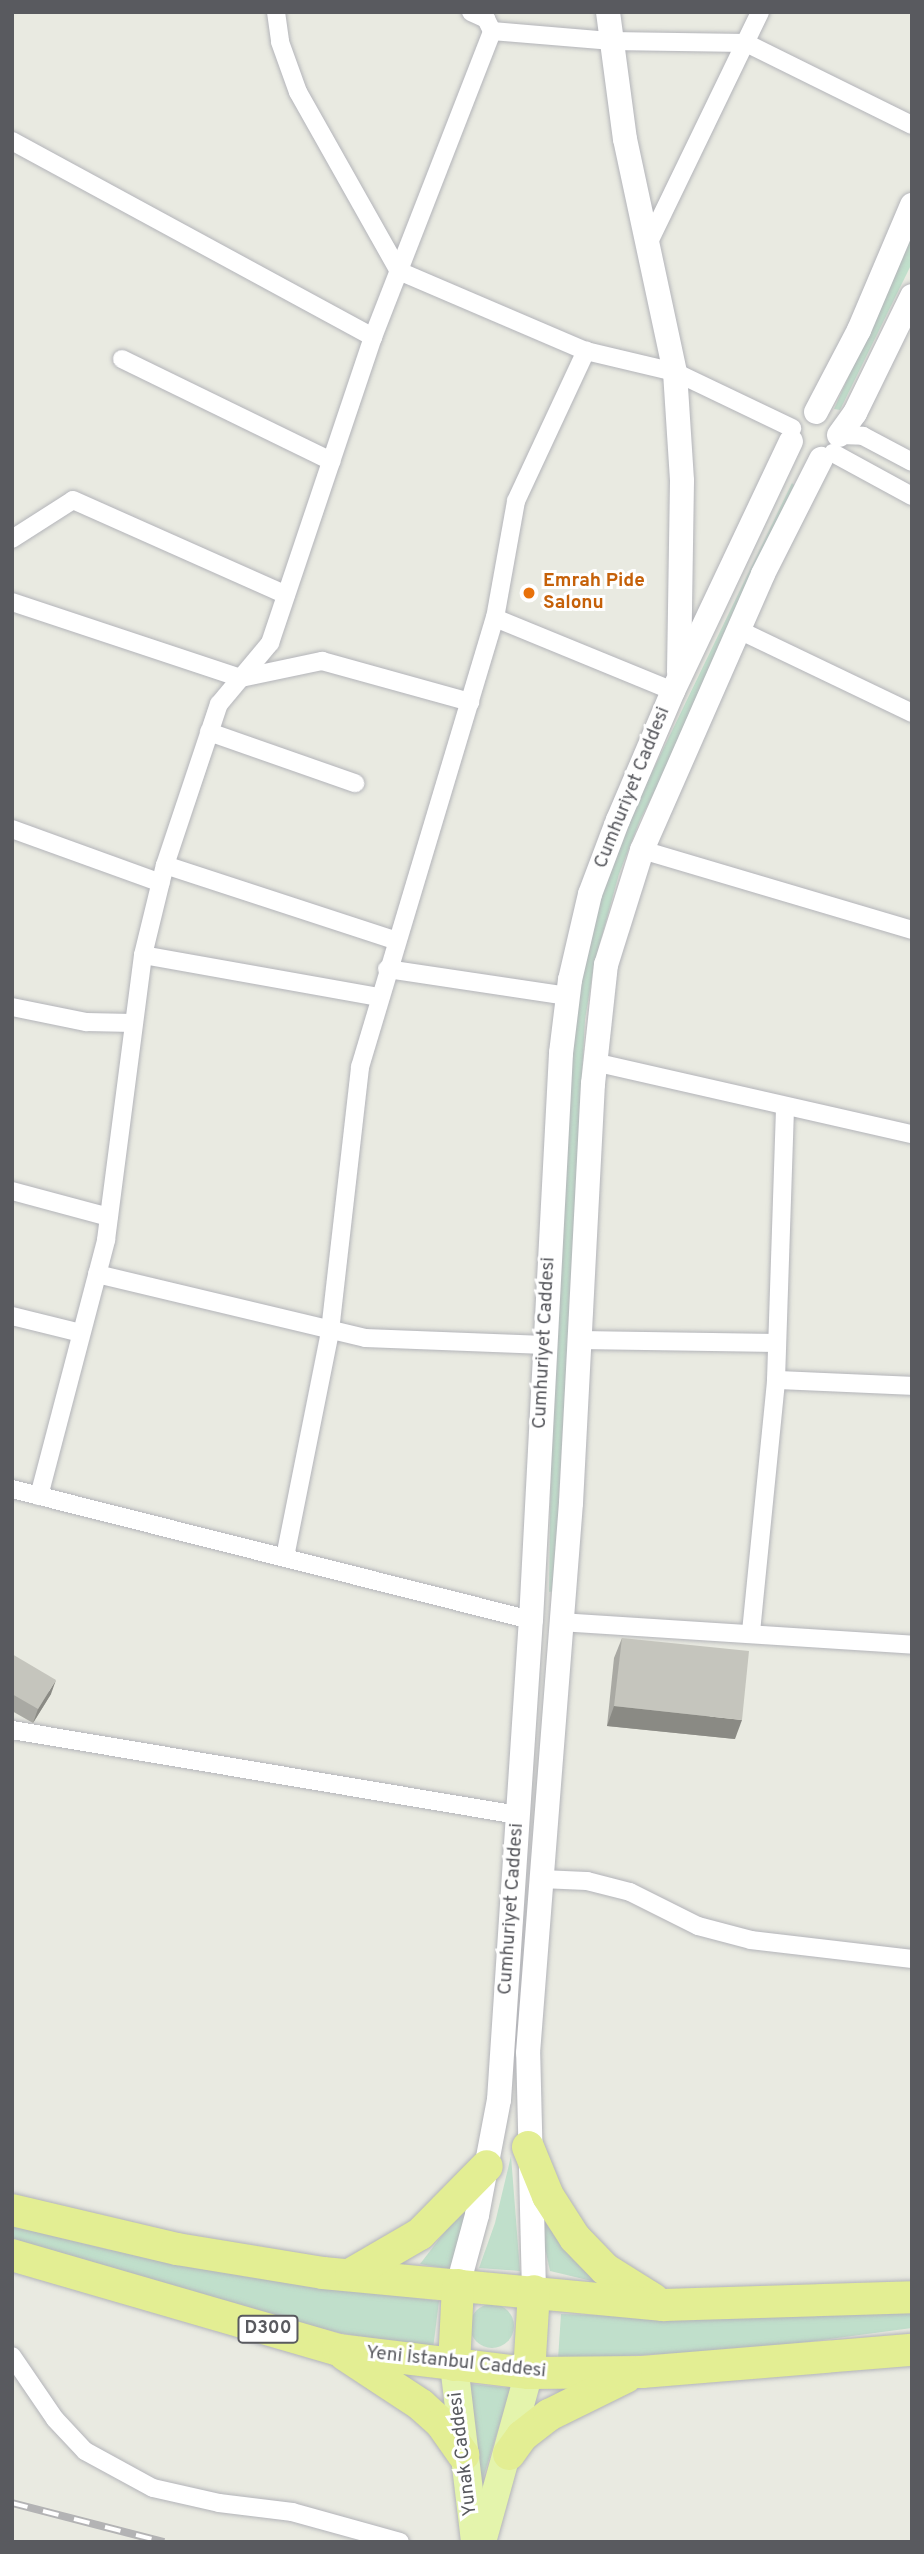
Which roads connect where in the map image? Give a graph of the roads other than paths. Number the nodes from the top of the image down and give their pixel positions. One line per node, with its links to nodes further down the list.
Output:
1 (471, 12): 5 (street)
2 (608, 12): 6 (main road)
3 (760, 12): 7 (street)
4 (274, 13): 12 (street)
5 (492, 31): 6 (street); 12 (street)
6 (610, 40): 7 (street); 11 (main road)
7 (747, 43): 8 (street); 11 (street)
8 (912, 125)
9 (12, 141): 14 (street)
10 (912, 205): 18 (main road)
11 (646, 248): 17 (main road)
12 (399, 271): 14 (street); 15 (street)
13 (912, 296): 20 (main road, Cumhuriyet Caddesi)
14 (373, 337): 21 (street)
15 (586, 351): 17 (street); 27 (street)
16 (122, 359): 21 (street)
17 (675, 372): 19 (street); 30 (main road)
18 (816, 412): 19 (main road); 20 (main road)
19 (792, 434): 20 (main road); 30 (main road, Cumhuriyet Caddesi)
20 (831, 449): 22 (street); 23 (street); 28 (main road, Cumhuriyet Caddesi)
21 (331, 461): 25 (street)
22 (912, 463)
23 (912, 496)
24 (12, 539): 25 (street)
25 (286, 595): 29 (street)
26 (12, 602): 29 (street)
27 (495, 618): 30 (street); 31 (street)
28 (739, 630): 32 (street); 36 (main road, Cumhuriyet Caddesi)
29 (241, 678): 31 (street); 33 (street)
30 (676, 684): 42 (main road, Cumhuriyet Caddesi)
31 (470, 702): 39 (street)
32 (912, 713)
33 (209, 732): 34 (street); 37 (street)
34 (355, 783)
35 (12, 829): 37 (street)
36 (642, 850): 38 (street); 46 (main road, Cumhuriyet Caddesi)
37 (163, 874): 39 (street); 40 (street)
38 (912, 930)
39 (395, 940): 41 (street)
40 (143, 955): 43 (street); 45 (street)
41 (387, 969): 42 (street); 43 (street)
42 (567, 996): 57 (main road, Cumhuriyet Caddesi)
43 (379, 997): 53 (street)
44 (12, 1007): 45 (street)
45 (133, 1023): 50 (street)
46 (594, 1062): 47 (street); 55 (main road, Cumhuriyet Caddesi)
47 (785, 1105): 48 (street); 56 (street)
48 (912, 1134)
49 (12, 1191): 50 (street)
50 (109, 1217): 51 (street)
51 (97, 1274): 53 (street); 54 (street)
52 (12, 1316): 54 (street)
53 (330, 1331): 57 (street); 62 (street)
54 (82, 1333): 61 (street)
55 (580, 1340): 56 (street); 64 (main road, Cumhuriyet Caddesi)
56 (777, 1343): 58 (street)
57 (545, 1345): 63 (main road, Cumhuriyet Caddesi)
58 (776, 1380): 59 (street); 65 (street)
59 (912, 1385)
60 (12, 1489): 61 (street)
61 (39, 1496): 62 (street)
62 (285, 1557): 63 (street)
63 (531, 1620): 64 (main road); 68 (main road, Cumhuriyet Caddesi)
64 (561, 1622): 65 (street); 69 (main road, Cumhuriyet Caddesi)
65 (751, 1632): 66 (street)
66 (912, 1645)
67 (12, 1730): 68 (street)
68 (518, 1815): 72 (main road, Cumhuriyet Caddesi)
69 (541, 1879): 70 (street); 71 (main road, Cumhuriyet Caddesi)
70 (912, 1959)
71 (528, 2147): 77 (main road, Cumhuriyet Caddesi); 79 (highway)
72 (487, 2166): 75 (highway); 76 (main road, Cumhuriyet Caddesi)
73 (12, 2210): 75 (highway)
74 (12, 2255): 80 (highway, Yeni İstanbul Caddesi / D300)
75 (351, 2274): 76 (highway)
76 (458, 2285): 77 (highway); 83 (highway)
77 (534, 2291): 79 (highway); 85 (highway)
78 (912, 2297): 79 (highway)
79 (663, 2305)
80 (338, 2350): 83 (highway, Yeni İstanbul Caddesi / D300); 87 (highway)
81 (912, 2350): 84 (highway, Yeni İstanbul Caddesi / D300)
82 (12, 2356): 88 (street)
83 (454, 2365): 85 (highway, Yeni İstanbul Caddesi / D300); 87 (main road, Yunak Caddesi)
84 (642, 2372): 85 (highway, Yeni İstanbul Caddesi / D300); 86 (highway)
85 (529, 2373): 86 (main road, Yunak Caddesi)
86 (509, 2454): 90 (main road, Yunak Caddesi)
87 (463, 2455): 89 (main road, Yunak Caddesi)
88 (400, 2542)
89 (475, 2542)
90 (482, 2542)

